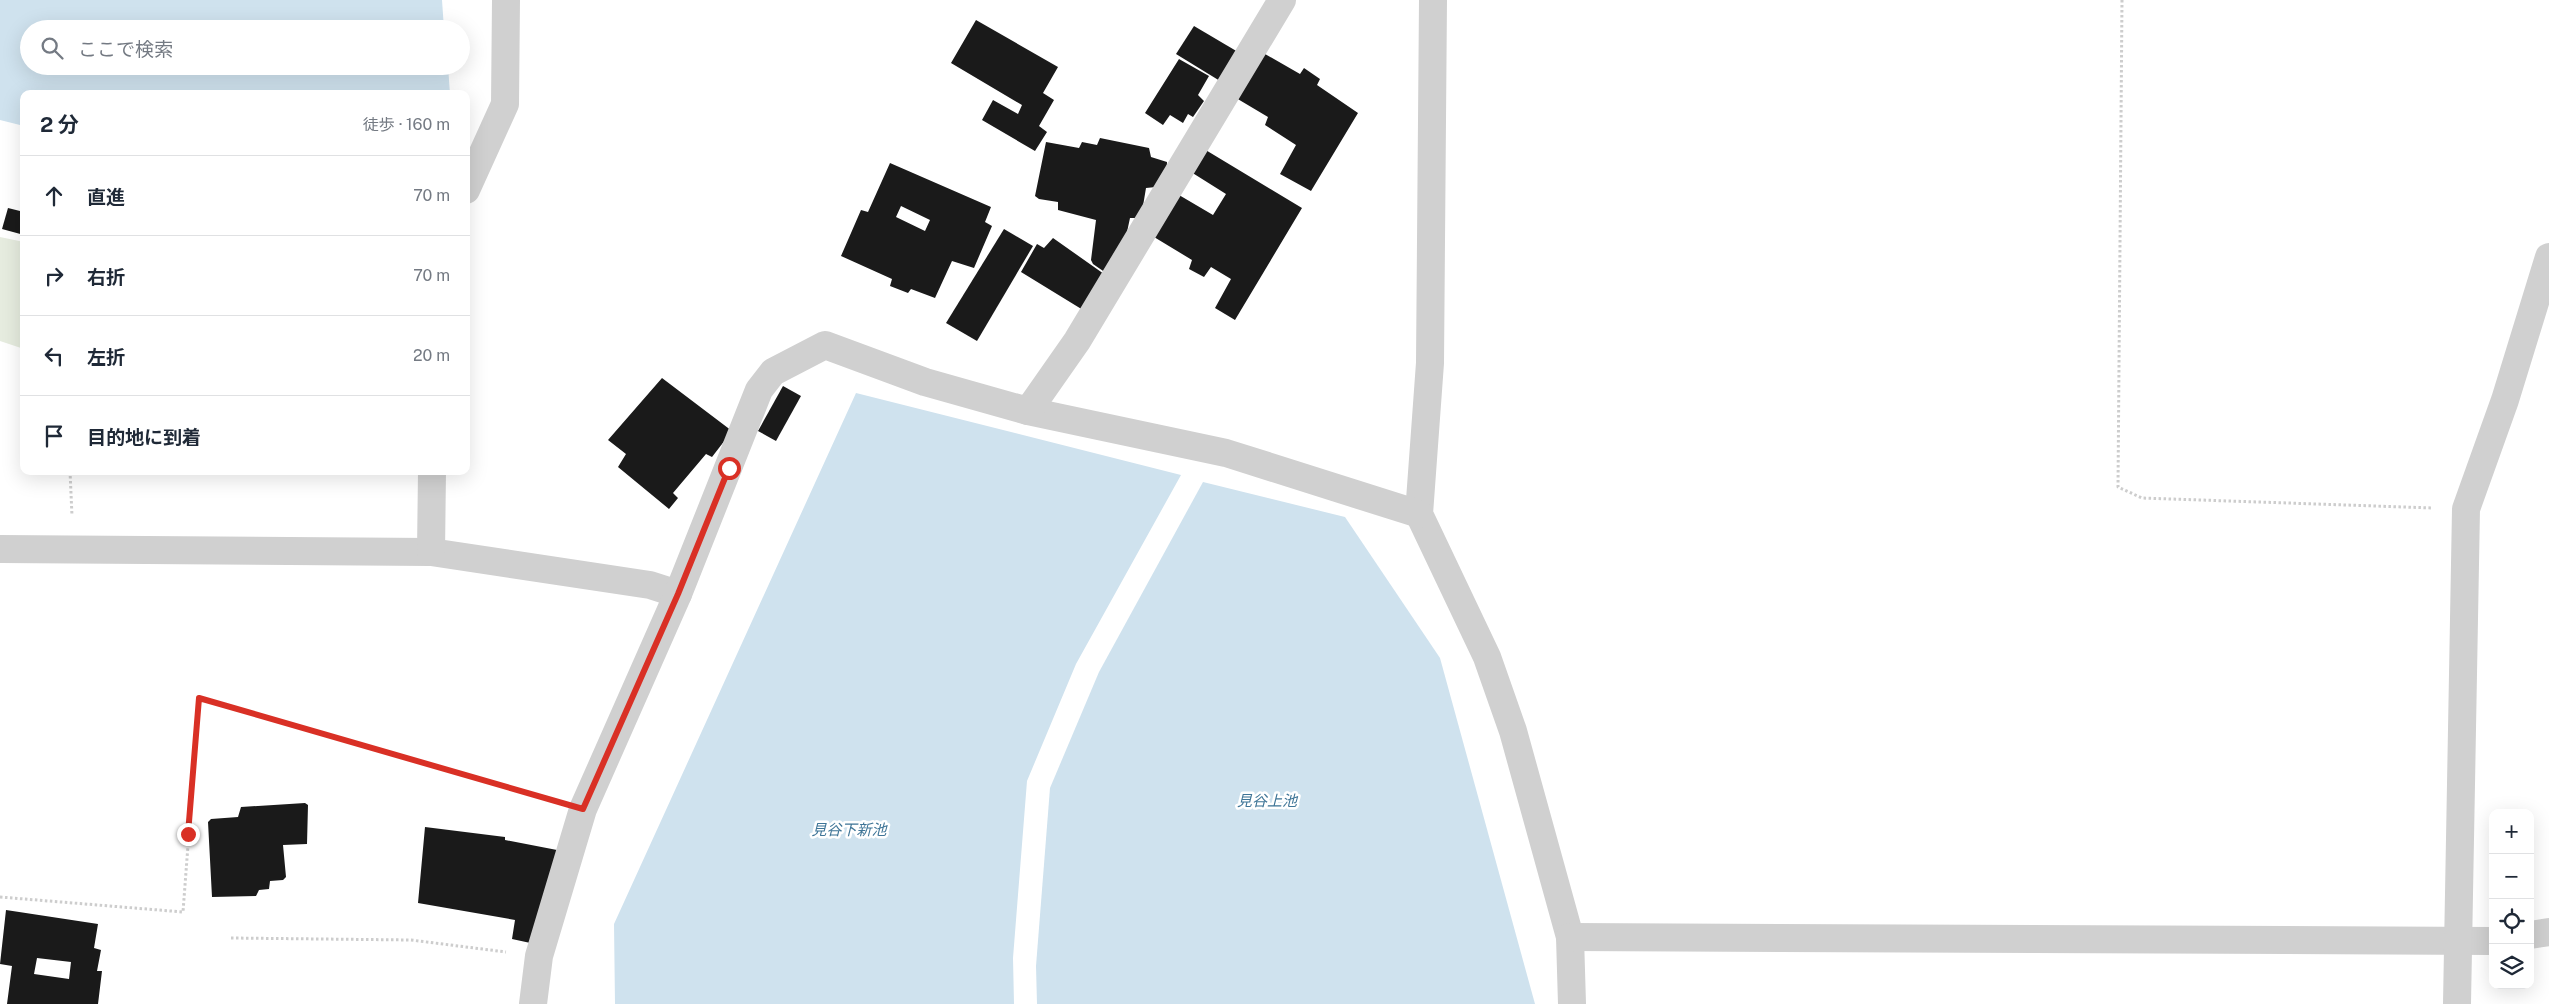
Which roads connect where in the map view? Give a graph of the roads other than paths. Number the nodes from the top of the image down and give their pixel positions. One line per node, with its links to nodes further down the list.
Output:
1 (506, 0): 4 (street)
2 (1282, 0): 6 (street)
3 (1433, 0): 8 (street)
4 (470, 181)
5 (2549, 257): 16 (street)
6 (1028, 411): 8 (street); 11 (street)
7 (432, 475): 10 (street)
8 (1419, 514): 14 (street)
9 (0, 549): 10 (street)
10 (431, 552): 11 (street)
11 (678, 594): 17 (street)
12 (2549, 932): 13 (street)
13 (2534, 934)
14 (1570, 937): 16 (street); 18 (street)
15 (2489, 941): 16 (street)
16 (2458, 943): 19 (street)
17 (533, 1004)
18 (1572, 1004)
19 (2457, 1004)

